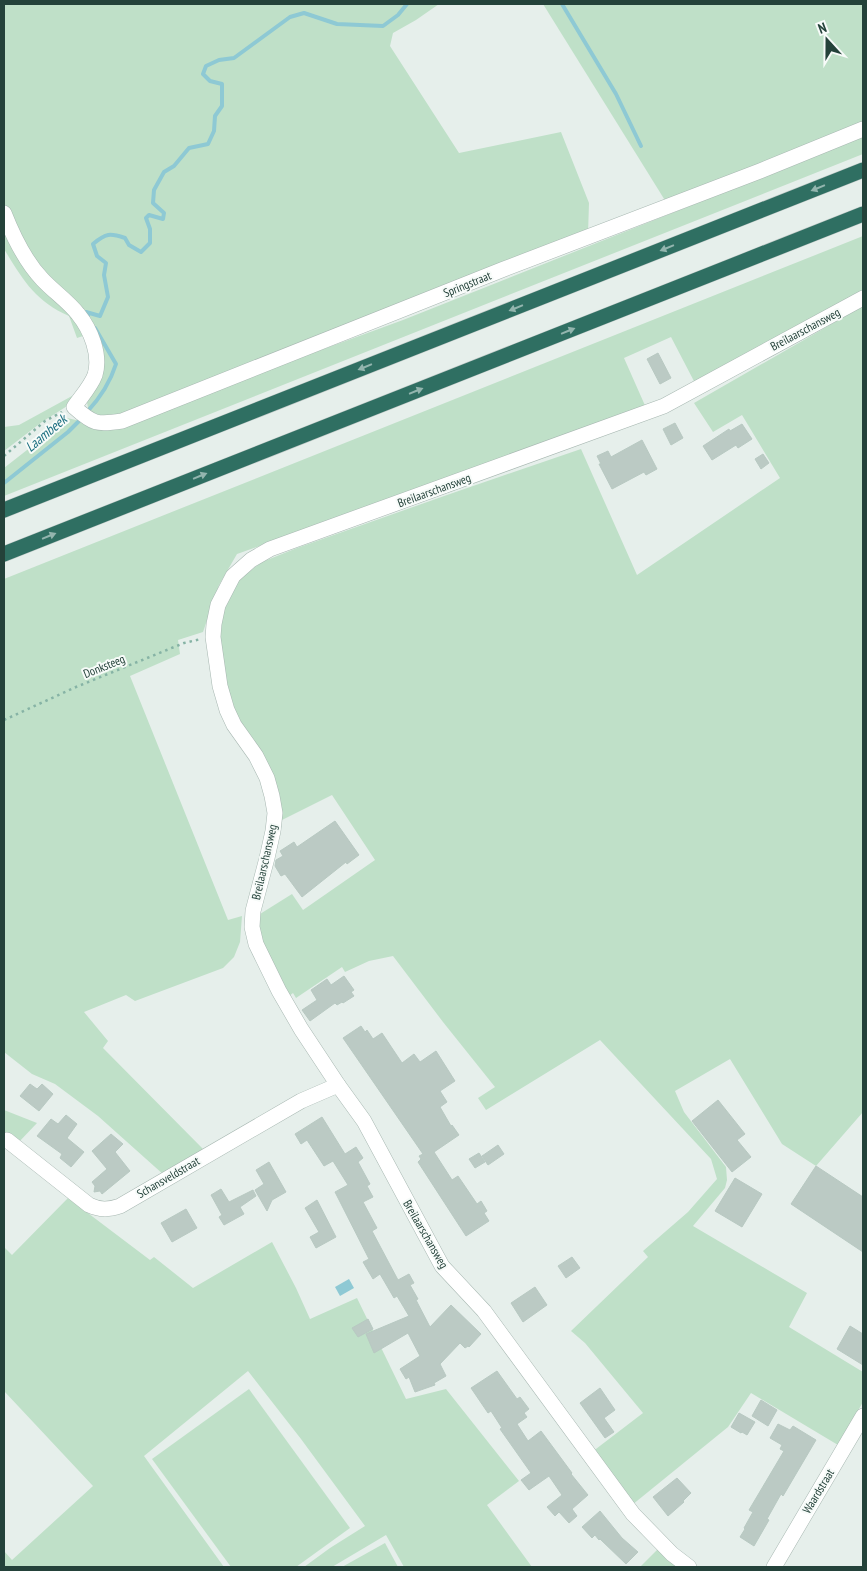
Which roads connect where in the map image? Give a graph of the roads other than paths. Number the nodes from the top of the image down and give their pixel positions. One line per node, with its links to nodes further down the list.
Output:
1 (863, 129): 3 (street, Springstraat)
2 (863, 170): 6 (highway, one-way to 6)
3 (4, 213)
4 (863, 214): 7 (highway, one-way to 4)
5 (863, 298): 8 (street, Breilaarschansweg)
6 (4, 510)
7 (4, 554)
8 (338, 1085): 9 (street, Schansveldstraat); 11 (street, Breilaarschansweg)
9 (7, 1140)
10 (863, 1416): 12 (street, Waardstraat)
11 (689, 1567)
12 (774, 1567)

